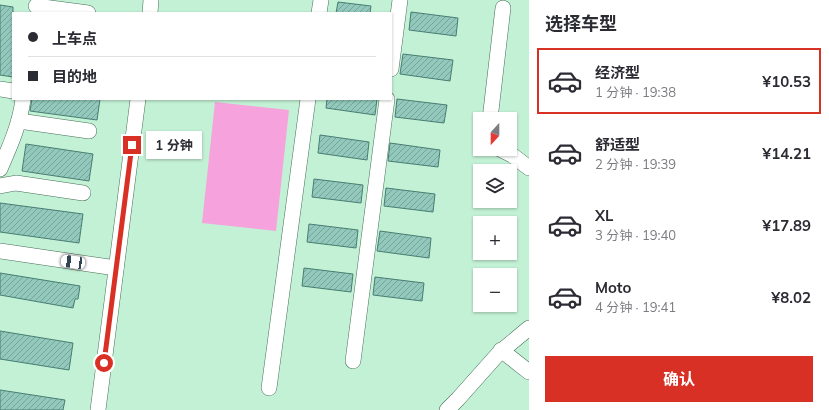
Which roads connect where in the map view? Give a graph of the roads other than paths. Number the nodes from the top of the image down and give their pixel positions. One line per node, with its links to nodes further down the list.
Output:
1 (151, 0): 7 (street)
2 (321, 0): 8 (street)
3 (400, 0): 9 (street)
4 (36, 6): 6 (street)
5 (503, 8): 16 (street)
6 (81, 12)
7 (150, 12)
8 (319, 12)
9 (392, 62)
10 (0, 89): 11 (street)
11 (12, 91)
12 (23, 100): 17 (street)
13 (138, 100): 25 (street)
14 (308, 100): 30 (street)
15 (387, 100): 28 (street)
16 (491, 112)
17 (19, 122): 18 (street); 21 (street)
18 (89, 131)
19 (513, 156): 20 (street)
20 (529, 168)
21 (0, 169)
22 (0, 186): 23 (street)
23 (84, 193)
24 (0, 251): 25 (street)
25 (116, 268): 31 (street)
26 (529, 328): 27 (street)
27 (501, 350): 29 (street); 32 (street)
28 (352, 361)
29 (529, 372)
30 (269, 388)
31 (98, 410)
32 (446, 410)

